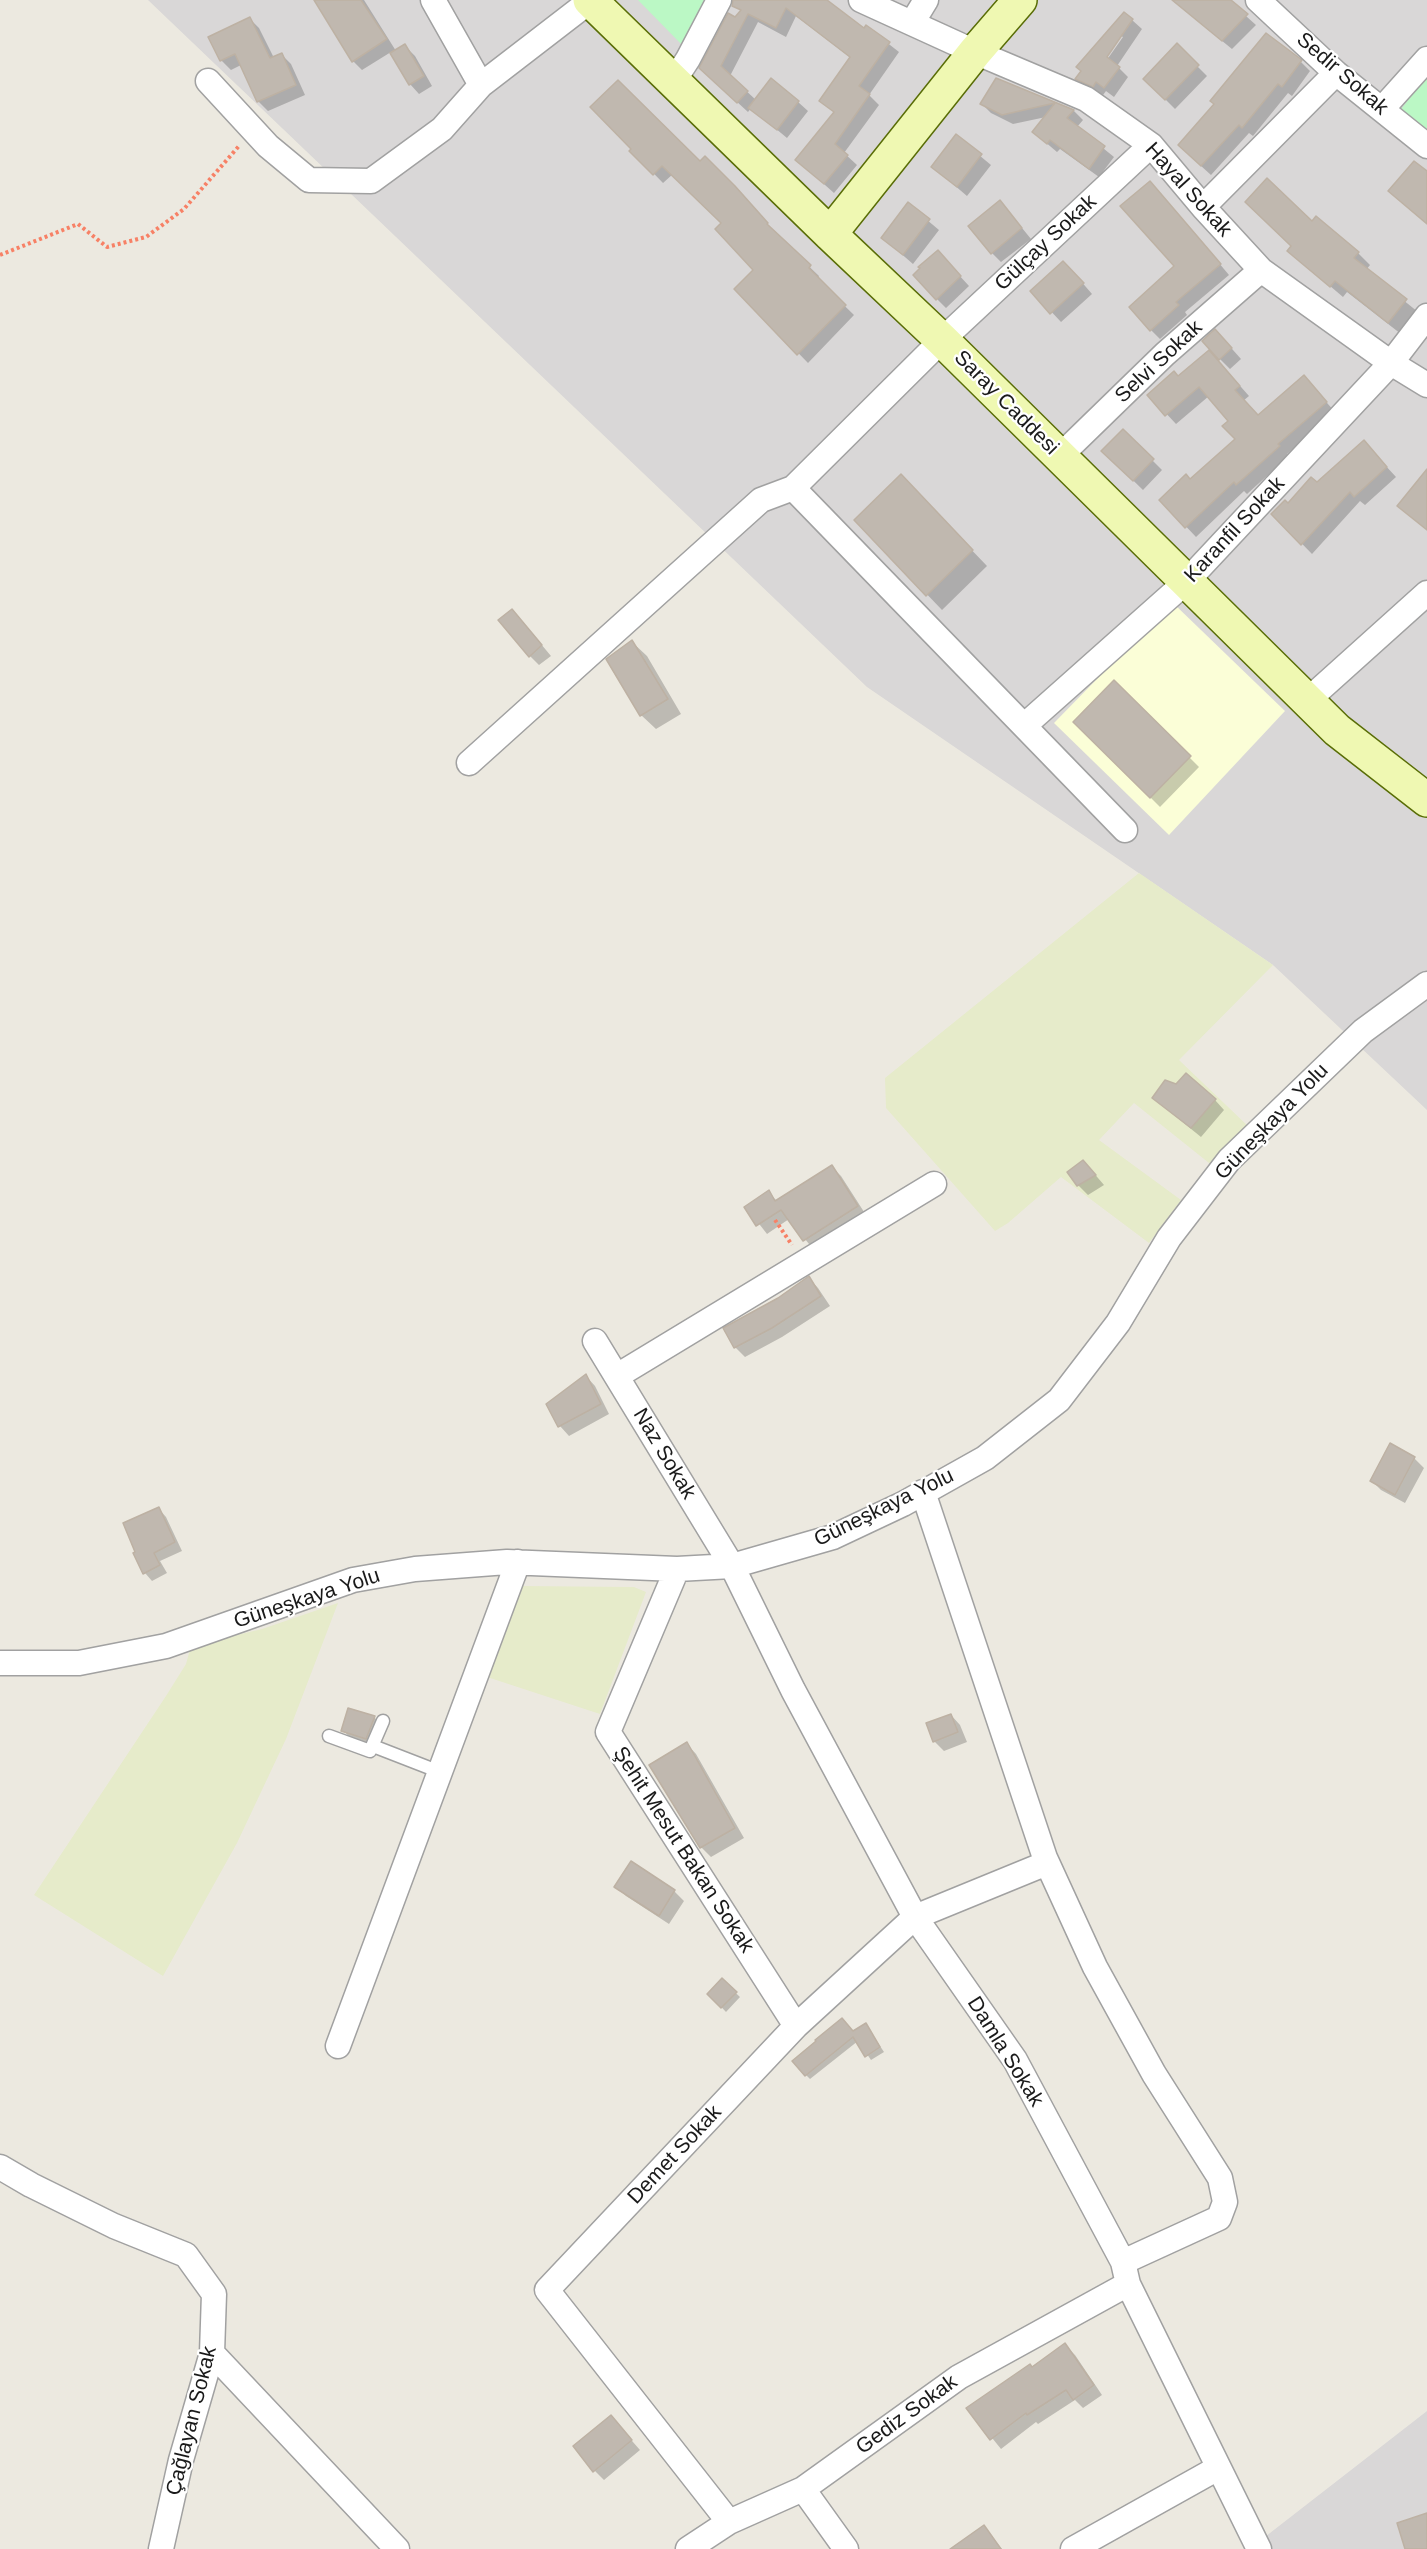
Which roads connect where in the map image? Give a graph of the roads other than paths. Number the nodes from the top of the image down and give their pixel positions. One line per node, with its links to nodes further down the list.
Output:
1 (432, 0): 14 (street)
2 (590, 0): 13 (street, Saray Caddesi); 14 (street)
3 (719, 0): 13 (street)
4 (861, 0): 8 (street, Hayal Sokak)
5 (926, 0): 8 (street)
6 (1020, 0): 9 (street)
7 (1258, 0): 11 (street, Sedir Sokak)
8 (912, 23): 9 (street, Hayal Sokak)
9 (975, 52): 16 (street, Hayal Sokak); 19 (street)
10 (1427, 59): 15 (street)
11 (1336, 73): 15 (street, Sedir Sokak); 18 (street)
12 (208, 81): 14 (street)
13 (672, 82): 19 (street, Saray Caddesi)
14 (481, 85)
15 (1382, 109): 17 (street, Sedir Sokak)
16 (1151, 145): 18 (street, Hayal Sokak); 22 (street, Gülçay Sokak)
17 (1427, 146)
18 (1203, 207): 20 (street, Hayal Sokak)
19 (830, 234): 22 (street, Saray Caddesi)
20 (1261, 270): 23 (street, Hayal Sokak); 25 (street, Selvi Sokak)
21 (1427, 316): 23 (street, Karanfil Sokak)
22 (942, 340): 25 (street, Saray Caddesi); 26 (street, Gülçay Sokak)
23 (1391, 363): 24 (street, Hayal Sokak); 27 (street, Karanfil Sokak)
24 (1427, 385)
25 (1059, 457): 27 (street, Saray Caddesi)
26 (793, 488): 30 (street); 31 (street)
27 (1187, 581): 29 (street, Saray Caddesi); 30 (street, Karanfil Sokak)
28 (1427, 593): 29 (street)
29 (1308, 700): 32 (street, Saray Caddesi)
30 (1025, 725): 33 (street)
31 (469, 763)
32 (1427, 800)
33 (1125, 830)
34 (1427, 984): 38 (street, Güneşkaya Yolu)
35 (934, 1184): 37 (street)
36 (596, 1341): 37 (street, Naz Sokak)
37 (617, 1376): 40 (street, Naz Sokak)
38 (923, 1492): 40 (street, Güneşkaya Yolu); 47 (street, Gediz Sokak)
39 (518, 1562): 41 (street, Güneşkaya Yolu); 42 (street, Güneşkaya Yolu); 46 (street)
40 (732, 1566): 41 (street, Güneşkaya Yolu); 48 (street, Damla Sokak)
41 (677, 1569): 49 (street, Şehit Mesut Bakan Sokak)
42 (0, 1663)
43 (383, 1721): 45 (lane)
44 (329, 1736): 45 (lane)
45 (373, 1746): 46 (lane)
46 (440, 1772): 50 (street)
47 (1047, 1863): 48 (street, Demet Sokak); 52 (street, Gediz Sokak)
48 (915, 1917): 49 (street, Demet Sokak); 52 (street, Damla Sokak)
49 (796, 2026): 56 (street, Demet Sokak)
50 (338, 2046)
51 (0, 2167): 53 (street, Çağlayan Sokak)
52 (1126, 2273): 54 (street, Damla Sokak); 55 (street, Gediz Sokak)
53 (212, 2353): 57 (street, Çağlayan Sokak); 58 (street)
54 (1218, 2468): 61 (street); 62 (street, Damla Sokak)
55 (804, 2489): 56 (street, Gediz Sokak); 60 (street)
56 (729, 2522): 59 (street, Gediz Sokak)
57 (161, 2549)
58 (397, 2549)
59 (688, 2549)
60 (846, 2549)
61 (1073, 2549)
62 (1259, 2549)

